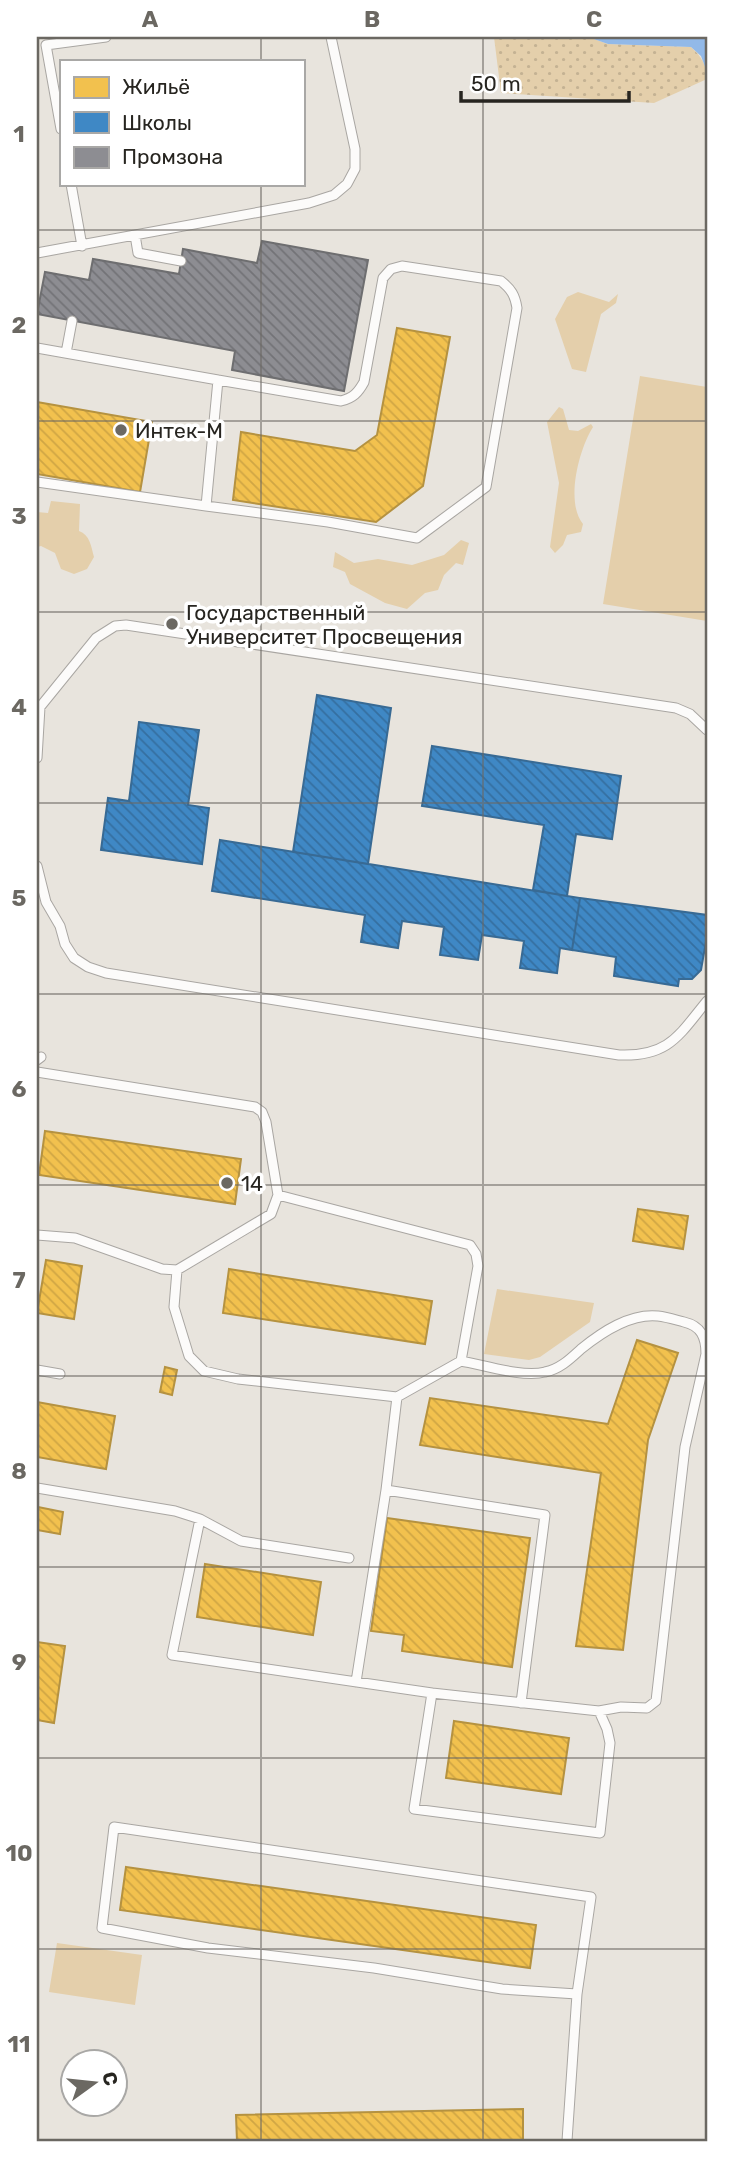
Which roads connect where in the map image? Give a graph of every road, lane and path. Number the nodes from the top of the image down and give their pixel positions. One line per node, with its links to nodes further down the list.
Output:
1 (106, 37): 3 (lane)
2 (331, 37): 6 (lane)
3 (42, 46): 4 (lane)
4 (60, 125)
5 (71, 186): 7 (lane)
6 (135, 235): 7 (lane); 9 (lane)
7 (82, 246): 8 (lane)
8 (37, 253)
9 (181, 261)
10 (72, 321): 12 (lane)
11 (37, 348): 12 (lane)
12 (66, 354): 13 (lane)
13 (218, 380): 15 (lane); 15 (lane)
14 (37, 482): 15 (lane)
15 (206, 506)
16 (38, 707): 17 (lane); 18 (lane)
17 (707, 730)
18 (37, 758)
19 (37, 866): 20 (lane)
20 (707, 1001)
21 (37, 1072): 22 (lane)
22 (278, 1195): 24 (lane); 25 (lane)
23 (37, 1235): 24 (lane)
24 (177, 1270): 28 (lane)
25 (461, 1361): 28 (lane); 36 (lane)
26 (37, 1370): 27 (lane)
27 (60, 1374)
28 (397, 1397): 30 (lane)
29 (37, 1488): 31 (lane)
30 (386, 1489): 33 (lane); 35 (lane)
31 (200, 1519): 32 (lane); 33 (lane)
32 (349, 1558)
33 (356, 1682): 34 (lane)
34 (432, 1693): 35 (lane); 36 (lane)
35 (521, 1703): 36 (lane)
36 (598, 1710)
37 (577, 1994): 37 (lane); 38 (lane)
38 (567, 2141)

